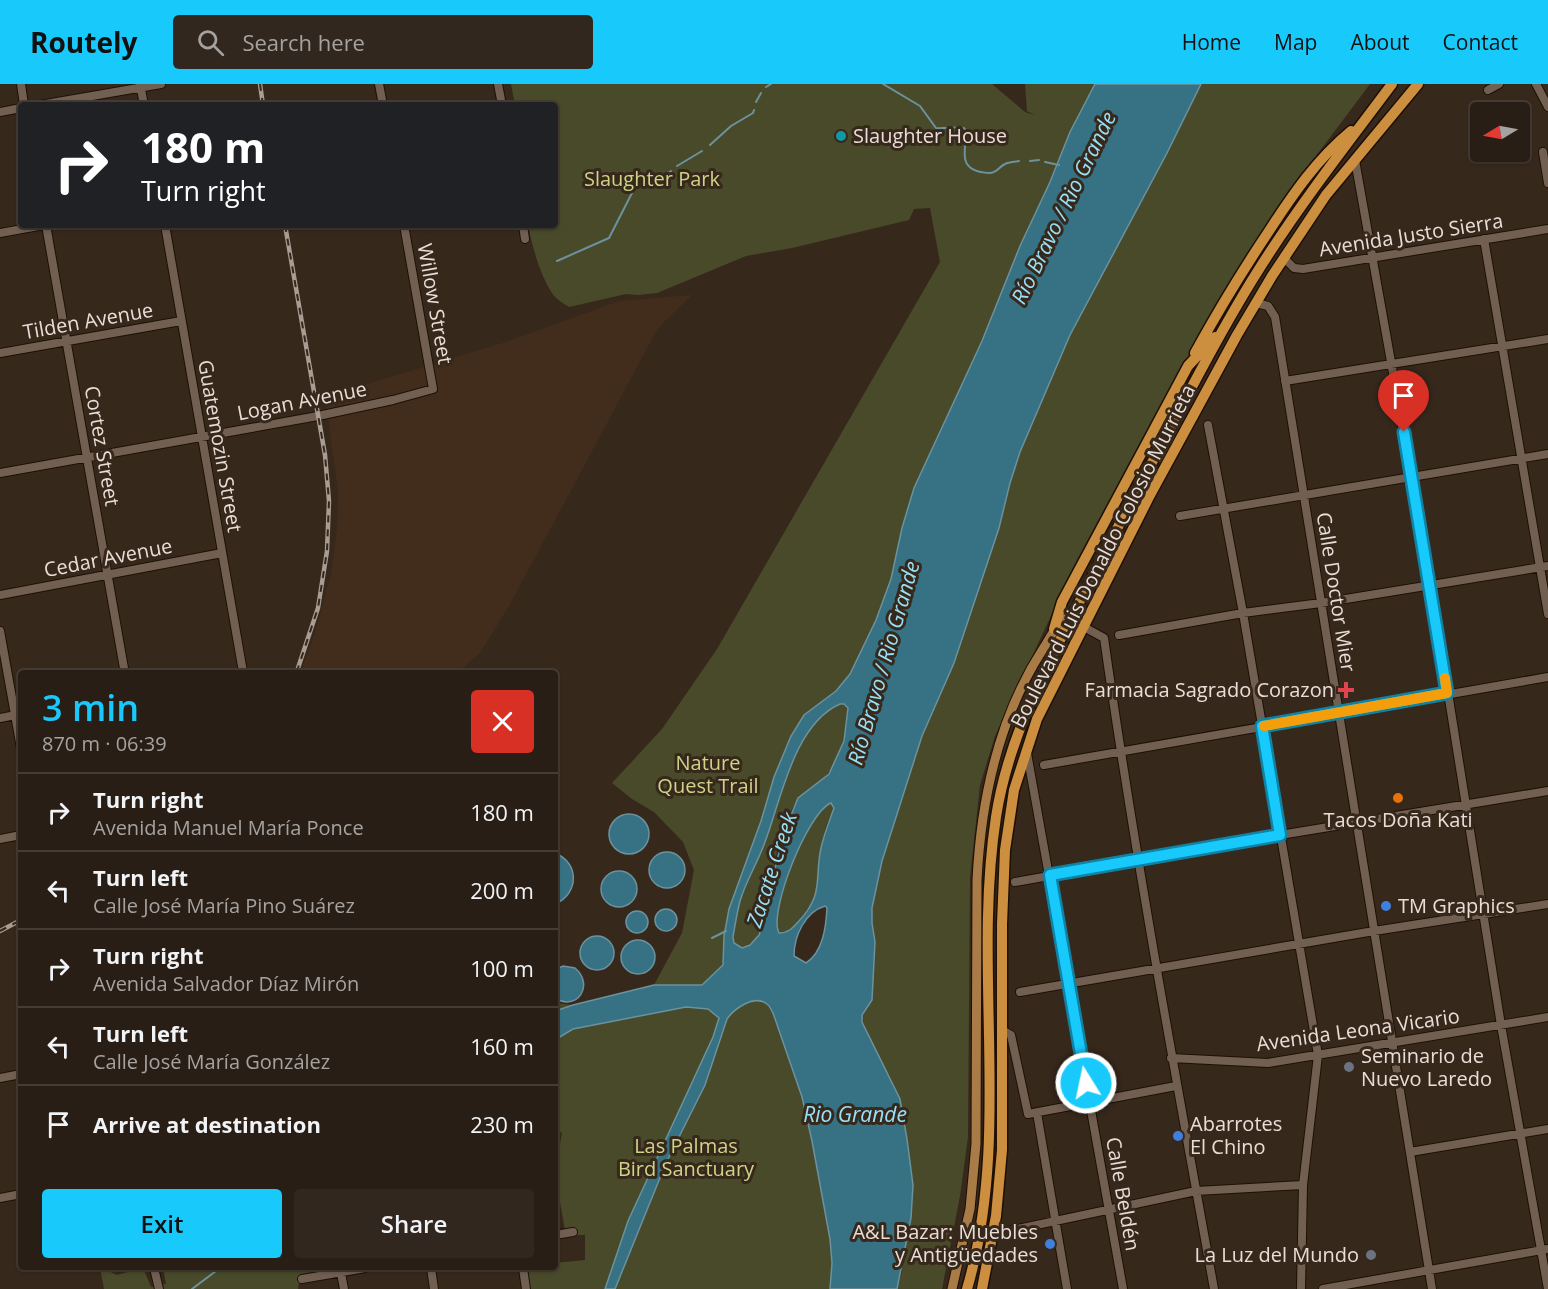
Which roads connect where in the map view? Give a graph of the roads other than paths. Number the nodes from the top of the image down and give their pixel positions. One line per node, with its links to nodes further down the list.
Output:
1 (21, 84): 11 (street)
2 (161, 84): 9 (street)
3 (379, 84): 14 (street)
4 (498, 84): 15 (street)
5 (1392, 84): 19 (highway, Boulevard Luis Donaldo Colosio Murrieta)
6 (1418, 84): 21 (highway, Boulevard Luis Donaldo Colosio Murrieta)
7 (1499, 84): 10 (street)
8 (1536, 84): 16 (street)
9 (140, 86): 12 (street); 13 (street)
10 (1488, 90)
11 (24, 102)
12 (56, 102)
13 (143, 102)
14 (382, 102)
15 (501, 102)
16 (1548, 107)
17 (18, 109): 18 (street)
18 (0, 112)
19 (1367, 117): 36 (highway, Boulevard Luis Donaldo Colosio Murrieta); 42 (highway)
20 (1543, 152): 22 (street)
21 (1355, 160): 32 (highway, Boulevard Luis Donaldo Colosio Murrieta); 33 (street)
22 (1548, 183)
23 (28, 228): 29 (street)
24 (46, 228): 38 (street, Cortez Street)
25 (166, 228): 35 (street, Guatemozin Street)
26 (405, 228): 44 (street, Willow Street)
27 (523, 228): 30 (street)
28 (1548, 229): 31 (street, Avenida Justo Sierra)
29 (0, 233)
30 (525, 238)
31 (1484, 239): 33 (street, Avenida Justo Sierra); 39 (street)
32 (1284, 258): 33 (street, Avenida Justo Sierra); 34 (highway, Boulevard Luis Donaldo Colosio Murrieta)
33 (1373, 258): 41 (street)
34 (1256, 303): 43 (street, Calle Doctor Mier); 64 (highway, Boulevard Luis Donaldo Colosio Murrieta)
35 (181, 321): 38 (street, Tilden Avenue); 46 (street, Guatemozin Street)
36 (1226, 326): 42 (highway); 63 (highway, Boulevard Luis Donaldo Colosio Murrieta)
37 (1548, 339): 39 (street)
38 (66, 341): 40 (street, Tilden Avenue); 48 (street, Cortez Street)
39 (1502, 346): 41 (street); 49 (street)
40 (0, 353)
41 (1392, 364): 43 (street); 51 (street)
42 (1188, 366): 65 (highway)
43 (1285, 381): 52 (street, Calle Doctor Mier)
44 (433, 388): 46 (street, Logan Avenue)
45 (1208, 425): 53 (street)
46 (202, 436): 48 (street, Logan Avenue); 55 (street, Guatemozin Street)
47 (1548, 454): 49 (street)
48 (87, 458): 50 (street, Logan Avenue); 57 (street, Cortez Street)
49 (1522, 459): 51 (street); 56 (street)
50 (0, 473)
51 (1412, 477): 52 (street); 58 (street)
52 (1304, 495): 53 (street); 60 (street, Calle Doctor Mier)
53 (1224, 508): 54 (street); 61 (street)
54 (1179, 516)
55 (222, 553): 57 (street, Cedar Avenue); 69 (street, Guatemozin Street)
56 (1544, 566): 58 (street); 62 (street)
57 (107, 575): 59 (street, Cedar Avenue); 68 (street, Cortez Street)
58 (1431, 585): 60 (street); 71 (street)
59 (0, 595)
60 (1321, 603): 61 (street); 72 (street, Calle Doctor Mier)
61 (1243, 613): 67 (street); 75 (street)
62 (1548, 614)
63 (1071, 619): 64 (main road); 65 (main road, Boulevard Luis Donaldo Colosio Murrieta); 115 (highway, Boulevard Luis Donaldo Colosio Murrieta)
64 (1084, 627): 76 (highway, Boulevard Luis Donaldo Colosio Murrieta); 77 (street)
65 (1054, 629): 131 (main road, Boulevard Luis Donaldo Colosio Murrieta)
66 (0, 632): 73 (street)
67 (1119, 635)
68 (124, 670)
69 (239, 670)
70 (1548, 677): 71 (street)
71 (1447, 693): 72 (street); 80 (street)
72 (1339, 713): 75 (street); 81 (street, Calle Doctor Mier)
73 (18, 715): 74 (street)
74 (0, 718)
75 (1262, 726): 77 (street); 82 (street)
76 (1026, 750): 86 (street, Calle Beldén); 97 (highway, Boulevard Luis Donaldo Colosio Murrieta)
77 (1120, 750): 78 (street); 85 (street)
78 (1044, 765)
79 (1548, 791): 80 (street)
80 (1465, 804): 81 (street); 89 (street)
81 (1357, 823): 82 (street); 90 (street, Calle Doctor Mier)
82 (1280, 835): 85 (street); 91 (street)
83 (18, 836): 84 (street)
84 (0, 839)
85 (1138, 860): 86 (street); 92 (street)
86 (1050, 875): 87 (street); 93 (street, Calle Beldén)
87 (1015, 882)
88 (1548, 904): 89 (street)
89 (1483, 915): 90 (street); 96 (street)
90 (1374, 931): 91 (street); 98 (street, Calle Doctor Mier)
91 (1299, 944): 92 (street); 99 (street)
92 (1156, 969): 93 (street); 100 (street)
93 (1068, 984): 94 (street); 104 (street, Calle Beldén)
94 (1020, 992)
95 (1548, 1017): 96 (street, Avenida Leona Vicario)
96 (1501, 1025): 98 (street, Avenida Leona Vicario); 107 (street)
97 (1002, 1030): 105 (street); 127 (highway, Boulevard Luis Donaldo Colosio Murrieta)
98 (1392, 1042): 99 (street, Avenida Leona Vicario); 108 (street, Calle Doctor Mier)
99 (1318, 1055): 100 (street, Avenida Leona Vicario); 109 (street)
100 (1171, 1058): 103 (street)
101 (18, 1075): 102 (street)
102 (0, 1078)
103 (1176, 1086): 104 (street); 110 (street)
104 (1089, 1102): 105 (street); 113 (street, Calle Beldén)
105 (1032, 1113): 114 (street)
106 (1548, 1129): 107 (street)
107 (1521, 1134): 108 (street); 119 (street)
108 (1410, 1152): 124 (street, Calle Doctor Mier)
109 (1303, 1185): 110 (street); 136 (street)
110 (1196, 1191): 113 (street); 135 (street)
111 (18, 1195): 112 (street)
112 (0, 1198)
113 (1109, 1210): 114 (street); 134 (street, Calle Beldén)
114 (1057, 1221): 116 (street); 133 (street)
115 (979, 1231): 127 (highway); 132 (highway, Boulevard Luis Donaldo Colosio Murrieta)
116 (1008, 1231)
117 (573, 1232): 118 (street)
118 (558, 1234)
119 (1545, 1250): 124 (street); 139 (street)
120 (155, 1270): 126 (street)
121 (340, 1270): 125 (street); 128 (street)
122 (431, 1270): 129 (street)
123 (523, 1270): 130 (street)
124 (1429, 1271): 137 (street); 138 (street, Calle Doctor Mier)
125 (302, 1279)
126 (159, 1287)
127 (979, 1288)
128 (344, 1289)
129 (434, 1289)
130 (526, 1289)
131 (952, 1289)
132 (967, 1289)
133 (1067, 1289)
134 (1123, 1289)
135 (1214, 1289)
136 (1301, 1289)
137 (1323, 1289)
138 (1432, 1289)
139 (1548, 1289)

